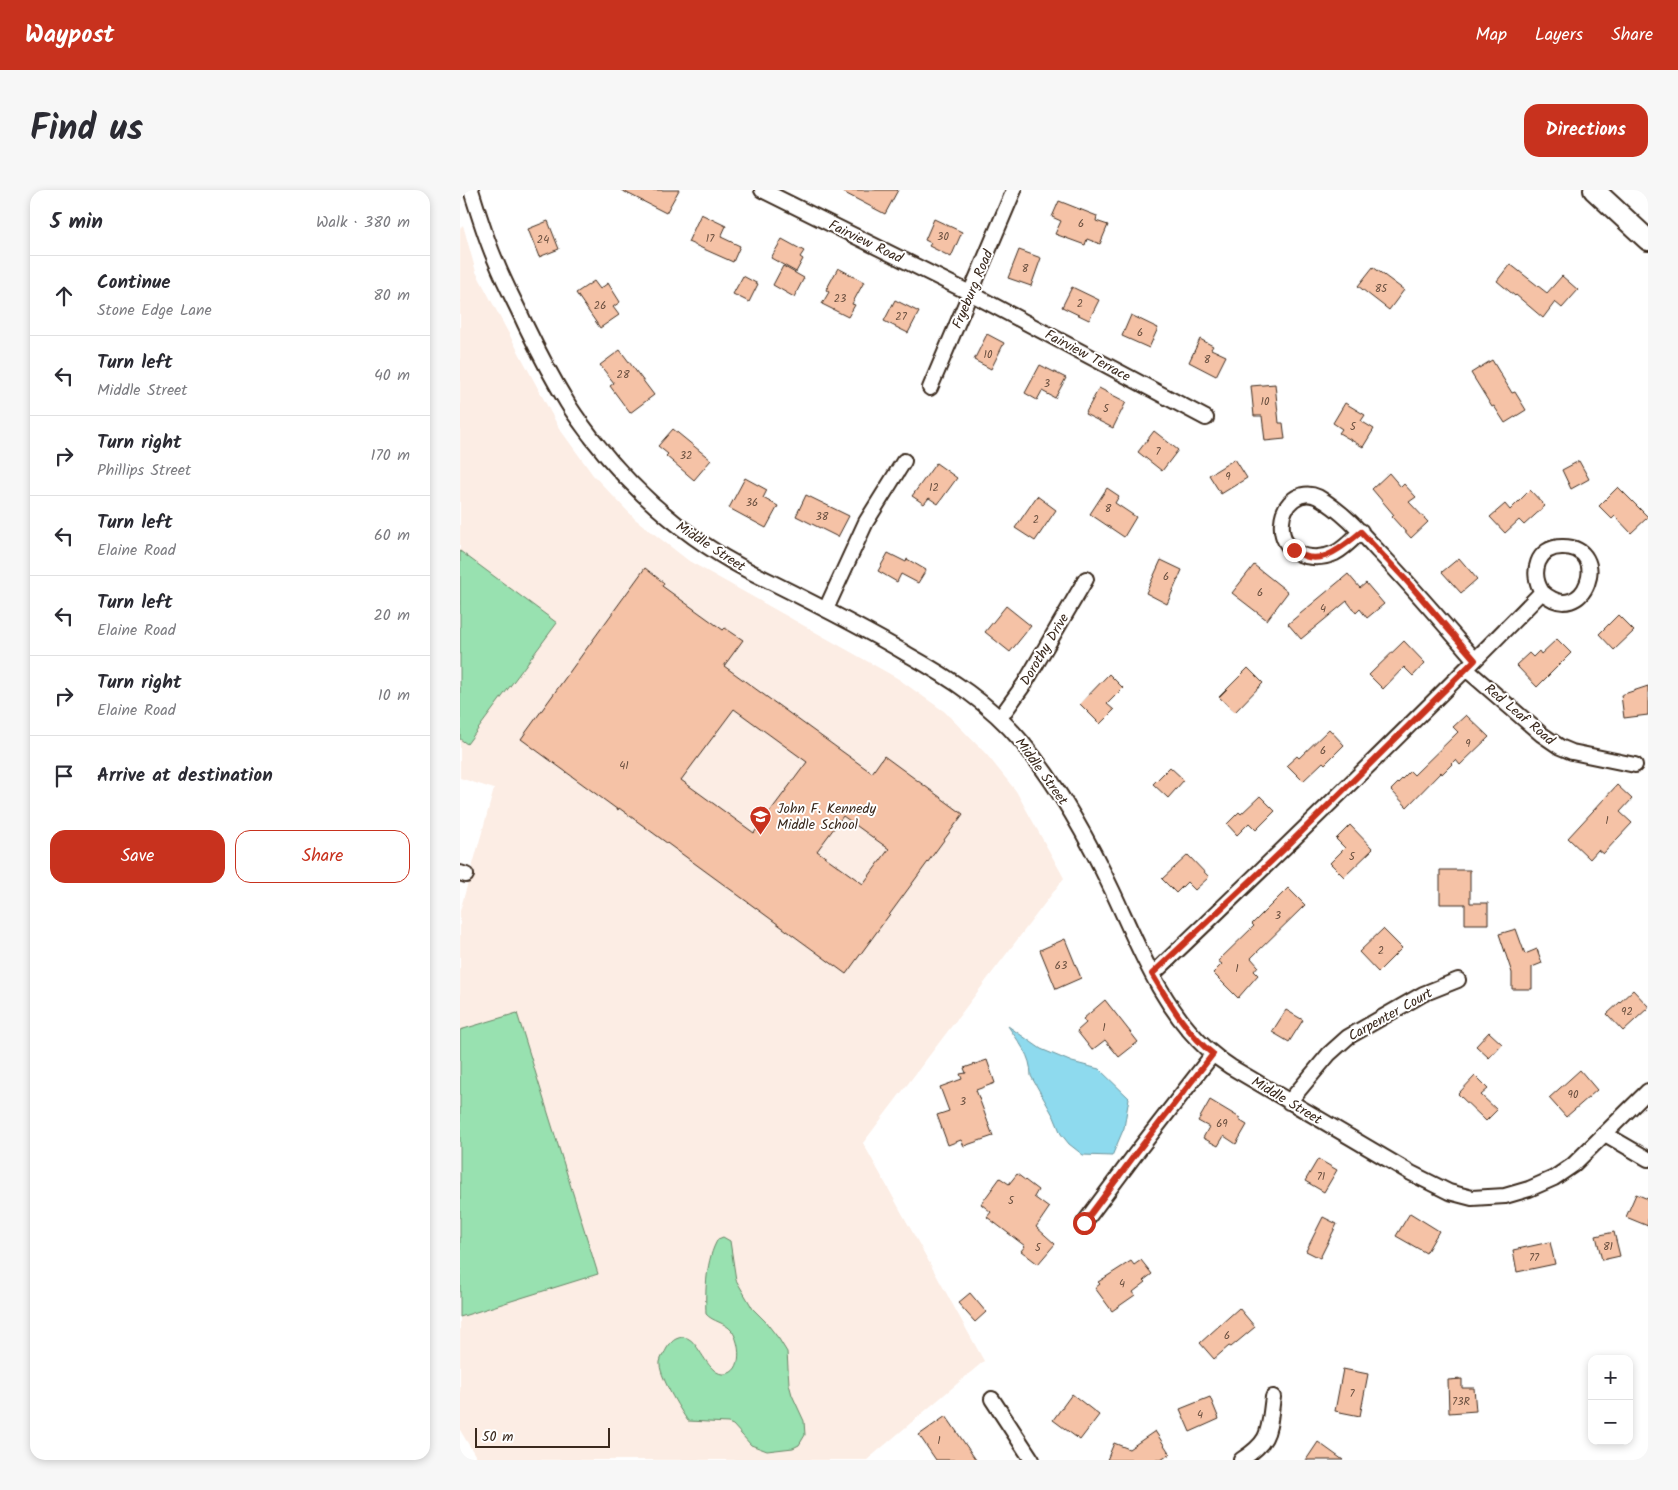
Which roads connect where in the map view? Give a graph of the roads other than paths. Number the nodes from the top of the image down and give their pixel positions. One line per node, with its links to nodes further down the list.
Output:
1 (471, 190): 13 (street, Middle Street)
2 (762, 190): 6 (street, Fairview Road)
3 (1014, 190): 6 (street, Fryeburg Road)
4 (1594, 190): 5 (main road)
5 (1648, 240)
6 (970, 293): 7 (street, Fryeburg Road); 8 (street, Fairview Terrace)
7 (930, 388)
8 (1206, 418)
9 (904, 461): 13 (street)
10 (1361, 532): 10 (street); 14 (street, Red Leaf Road)
11 (1086, 578): 15 (street, Dorothy Drive)
12 (1542, 592): 14 (street)
13 (826, 609): 15 (street, Middle Street)
14 (1471, 665): 16 (street, Red Leaf Road); 17 (street)
15 (1000, 718): 17 (street, Middle Street)
16 (1635, 765)
17 (1152, 974): 19 (street, Middle Street)
18 (1458, 980): 21 (street, Carpenter Court)
19 (1213, 1054): 21 (street, Middle Street); 24 (street)
20 (1648, 1091): 22 (street, Middle Street)
21 (1289, 1102): 22 (street, Middle Street)
22 (1604, 1134): 23 (street)
23 (1648, 1159)
24 (1084, 1223)
25 (1273, 1397): 28 (street)
26 (992, 1399): 27 (street)
27 (1032, 1460)
28 (1241, 1460)

